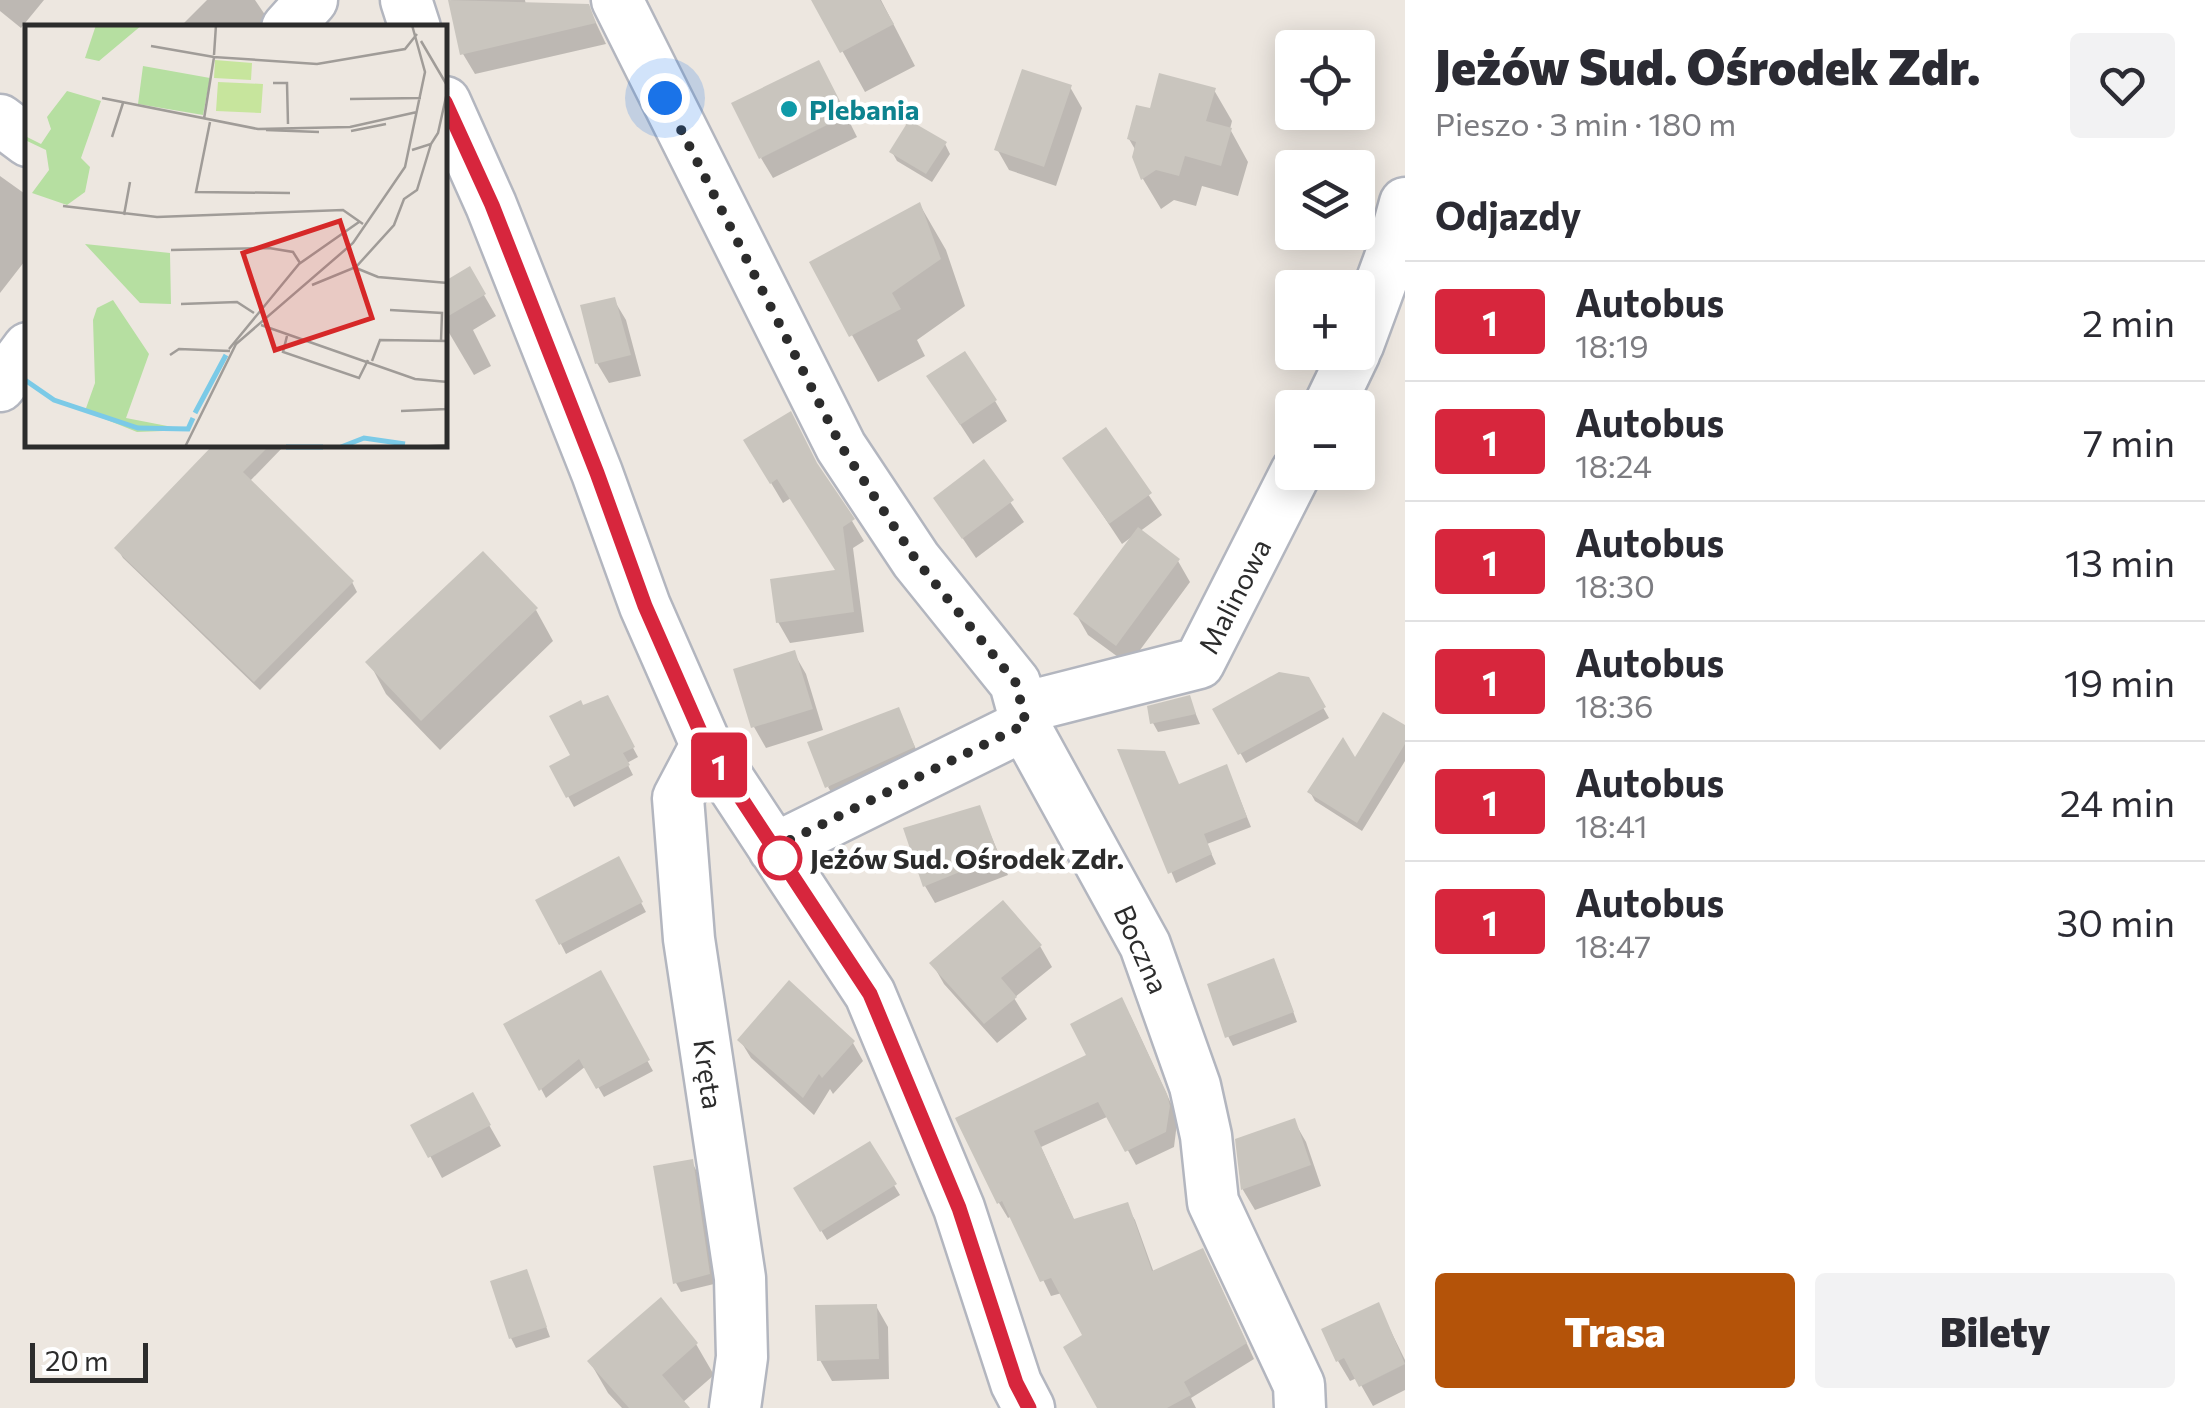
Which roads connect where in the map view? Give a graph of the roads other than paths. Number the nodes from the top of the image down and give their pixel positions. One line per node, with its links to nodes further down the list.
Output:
1 (312, 0): 4 (street)
2 (406, 0): 5 (street)
3 (617, 0): 14 (street, Boczna)
4 (290, 25)
5 (414, 25)
6 (448, 109): 15 (street)
7 (0, 120): 8 (street)
8 (25, 138)
9 (1405, 203): 10 (street)
10 (1375, 299)
11 (25, 352): 12 (street)
12 (0, 386)
13 (1287, 490): 14 (street, Malinowa)
14 (1024, 716): 16 (street, Malinowa); 19 (street, Boczna)
15 (706, 745): 16 (street); 17 (street, Kręta)
16 (774, 848): 18 (street)
17 (735, 1408)
18 (1028, 1408)
19 (1300, 1408)

